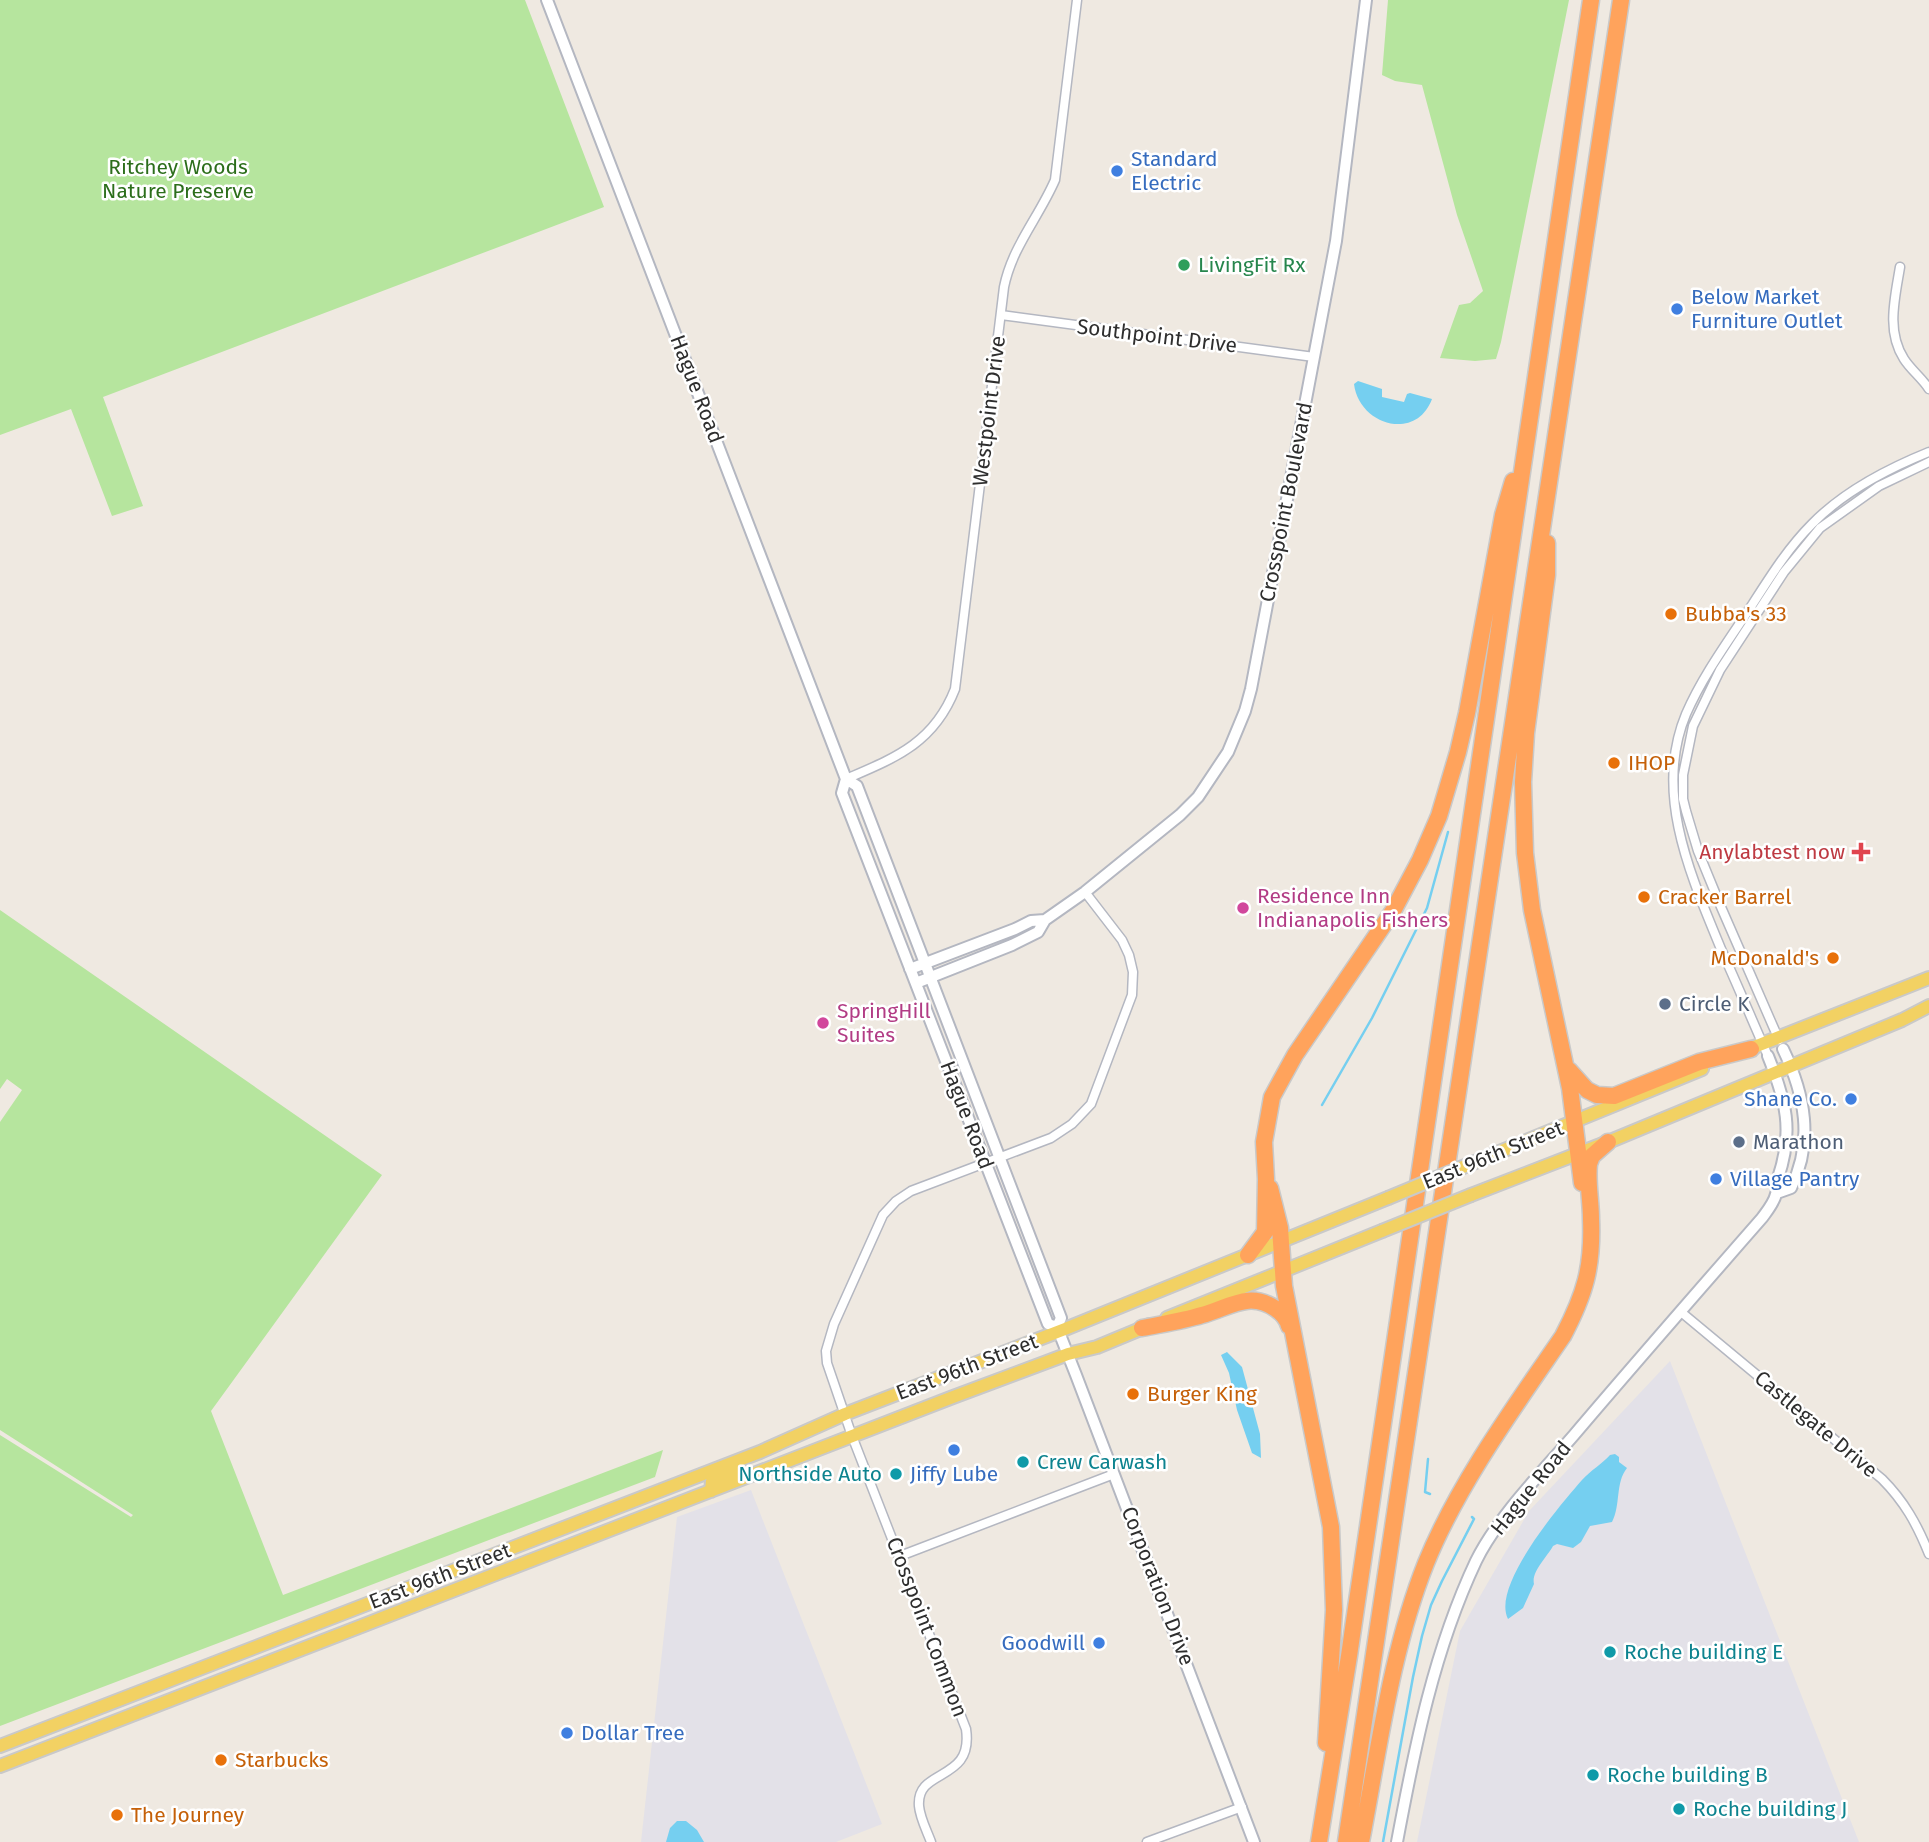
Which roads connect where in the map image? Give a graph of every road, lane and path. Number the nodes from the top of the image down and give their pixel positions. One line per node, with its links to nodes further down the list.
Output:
1 (547, 0): 14 (street, Hague Road)
2 (1077, 0): 7 (street, Westpoint Drive)
3 (1366, 0): 8 (street, Crosspoint Boulevard)
4 (1591, 0): 10 (highway)
5 (1621, 0): 13 (highway)
6 (1900, 267): 9 (street)
7 (1001, 315): 8 (street, Southpoint Drive); 14 (street, Westpoint Drive)
8 (1314, 357): 15 (street, Crosspoint Boulevard)
9 (1929, 389)
10 (1527, 428): 33 (highway); 56 (highway)
11 (1929, 452): 24 (street)
12 (1929, 461): 23 (street)
13 (1546, 508): 26 (highway); 61 (highway)
14 (846, 779): 17 (street, Hague Road); 18 (street, Hague Road)
15 (1085, 892): 16 (street, Crosspoint Boulevard); 31 (street, Crosspoint Common)
16 (1045, 920): 17 (street, Crosspoint Boulevard); 19 (street, Crosspoint Boulevard)
17 (925, 963): 18 (street, Crosspoint Boulevard); 19 (street, Hague Road)
18 (910, 969): 21 (street, Hague Road)
19 (930, 977): 21 (street, Crosspoint Boulevard); 31 (street, Hague Road)
20 (1929, 978): 23 (main road, East 96th Street)
21 (916, 983): 32 (street, Hague Road)
22 (1929, 1006): 25 (main road, East 96th Street)
23 (1781, 1044): 24 (main road, East 96th Street); 25 (street, Hague Road)
24 (1760, 1050): 26 (highway); 27 (street, Hague Road); 28 (main road, East 96th Street)
25 (1791, 1065): 27 (main road, East 96th Street); 34 (street, Hague Road)
26 (1566, 1066): 28 (highway)
27 (1774, 1072): 29 (main road, East 96th Street); 34 (street, Hague Road)
28 (1575, 1122): 30 (highway); 36 (main road, East 96th Street, bridge)
29 (1608, 1142): 30 (main road, East 96th Street); 35 (highway)
30 (1577, 1152): 35 (highway); 38 (main road, East 96th Street, bridge)
31 (999, 1157): 32 (street, Crosspoint Common); 41 (street, Hague Road)
32 (985, 1163): 41 (street, Hague Road); 44 (street, Crosspoint Common)
33 (1266, 1180): 36 (highway); 37 (highway)
34 (1777, 1193): 39 (street, Hague Road)
35 (1590, 1201): 62 (highway)
36 (1280, 1241): 37 (main road, East 96th Street); 38 (highway)
37 (1248, 1255): 41 (main road, East 96th Street)
38 (1281, 1272): 40 (main road, East 96th Street); 42 (highway)
39 (1681, 1312): 50 (street, Castlegate Drive); 63 (street, Hague Road)
40 (1142, 1328): 42 (highway); 43 (main road, East 96th Street)
41 (1058, 1329): 43 (street, Corporation Drive); 44 (main road, East 96th Street)
42 (1293, 1336): 56 (highway)
43 (1068, 1354): 45 (main road, East 96th Street); 47 (street, Corporation Drive)
44 (845, 1414): 45 (street, Crosspoint Common); 46 (main road, East 96th Street)
45 (852, 1436): 48 (main road, East 96th Street); 51 (street, Crosspoint Common)
46 (760, 1452): 48 (main road); 49 (main road, East 96th Street)
47 (1114, 1474): 51 (street); 55 (street, Corporation Drive)
48 (711, 1491): 52 (main road, East 96th Street)
49 (543, 1536): 52 (main road); 53 (main road, East 96th Street)
50 (1929, 1554)
51 (900, 1556): 57 (street, Crosspoint Common)
52 (451, 1591): 54 (main road, East 96th Street)
53 (0, 1746)
54 (0, 1766)
55 (1242, 1807): 58 (street); 59 (street, Corporation Drive)
56 (1323, 1814): 60 (highway)
57 (931, 1842)
58 (1147, 1842)
59 (1254, 1842)
60 (1319, 1842)
61 (1346, 1842)
62 (1362, 1842)
63 (1397, 1842)

